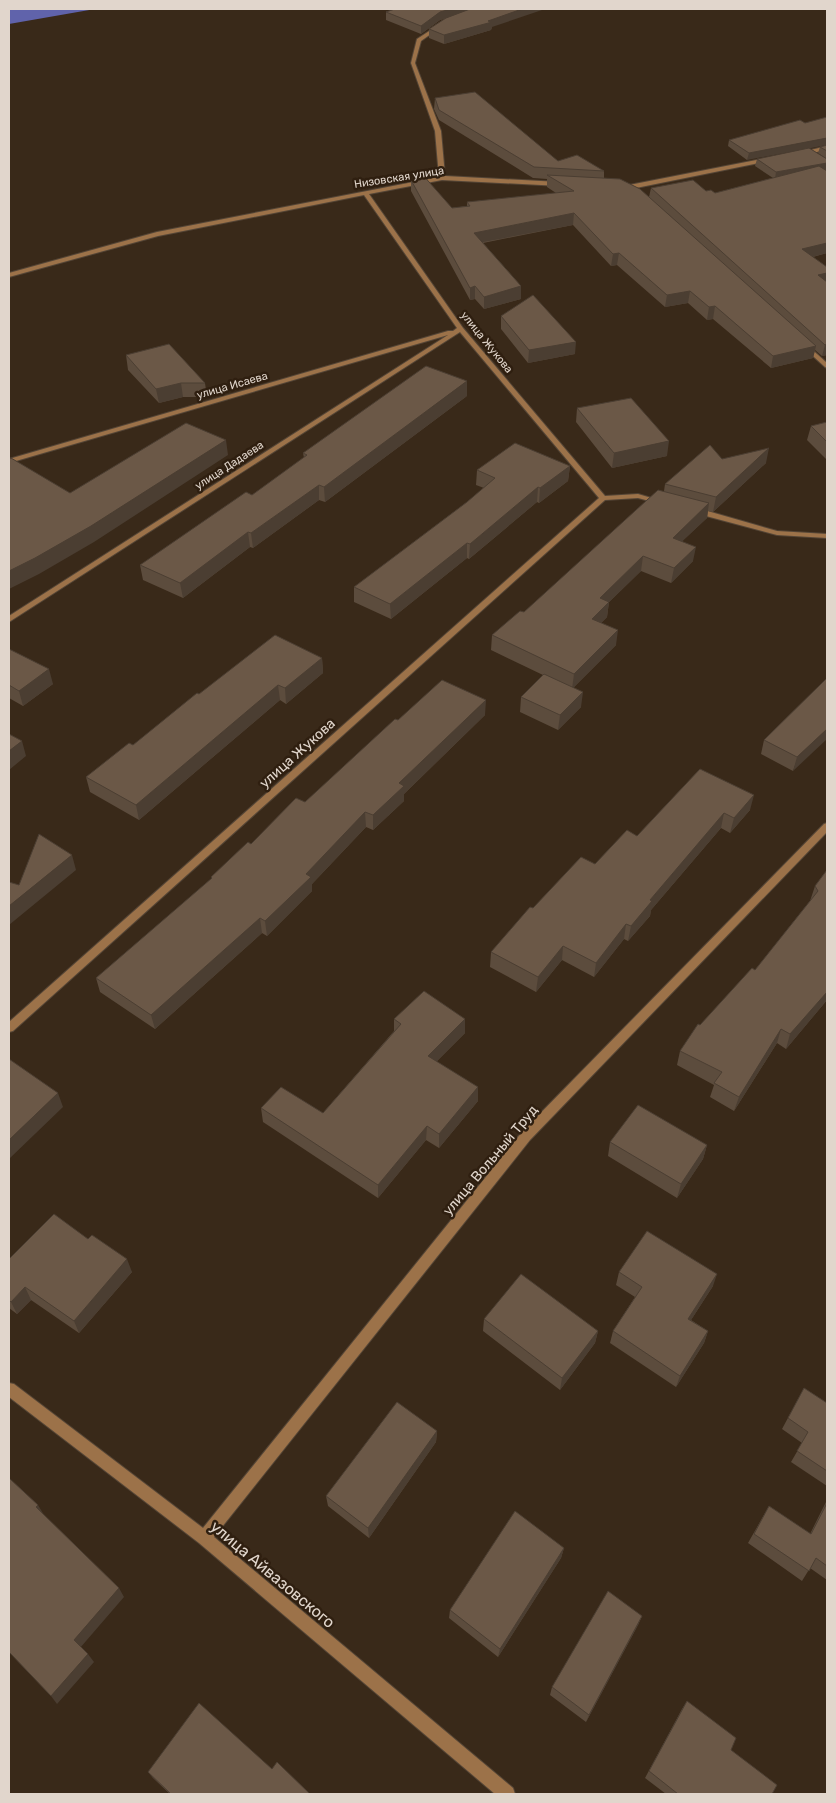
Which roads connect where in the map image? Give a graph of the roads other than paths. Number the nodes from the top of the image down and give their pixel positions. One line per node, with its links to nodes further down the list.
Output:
1 (443, 23): 7 (street)
2 (827, 148): 3 (street)
3 (809, 152): 4 (street); 5 (street)
4 (791, 156)
5 (815, 156)
6 (772, 159): 10 (street)
7 (442, 178): 8 (street, Низовская улица); 11 (street, Низовская улица)
8 (571, 184)
9 (611, 186): 10 (street)
10 (631, 187): 12 (street)
11 (365, 192): 13 (street, Низовская улица); 14 (street, улица Жукова)
12 (638, 194)
13 (9, 275)
14 (461, 329): 17 (street, улица Исаева); 18 (street, улица Жукова); 22 (street, улица Дадаева)
15 (798, 340): 16 (street)
16 (827, 366)
17 (9, 462)
18 (603, 498): 19 (street); 24 (street, улица Жукова)
19 (666, 503)
20 (685, 508): 21 (street)
21 (827, 536)
22 (9, 620)
23 (827, 826): 26 (street, улица Вольный Труд)
24 (9, 1028)
25 (9, 1389): 26 (street, улица Айвазовского)
26 (204, 1538): 27 (street, улица Айвазовского)
27 (507, 1794)

